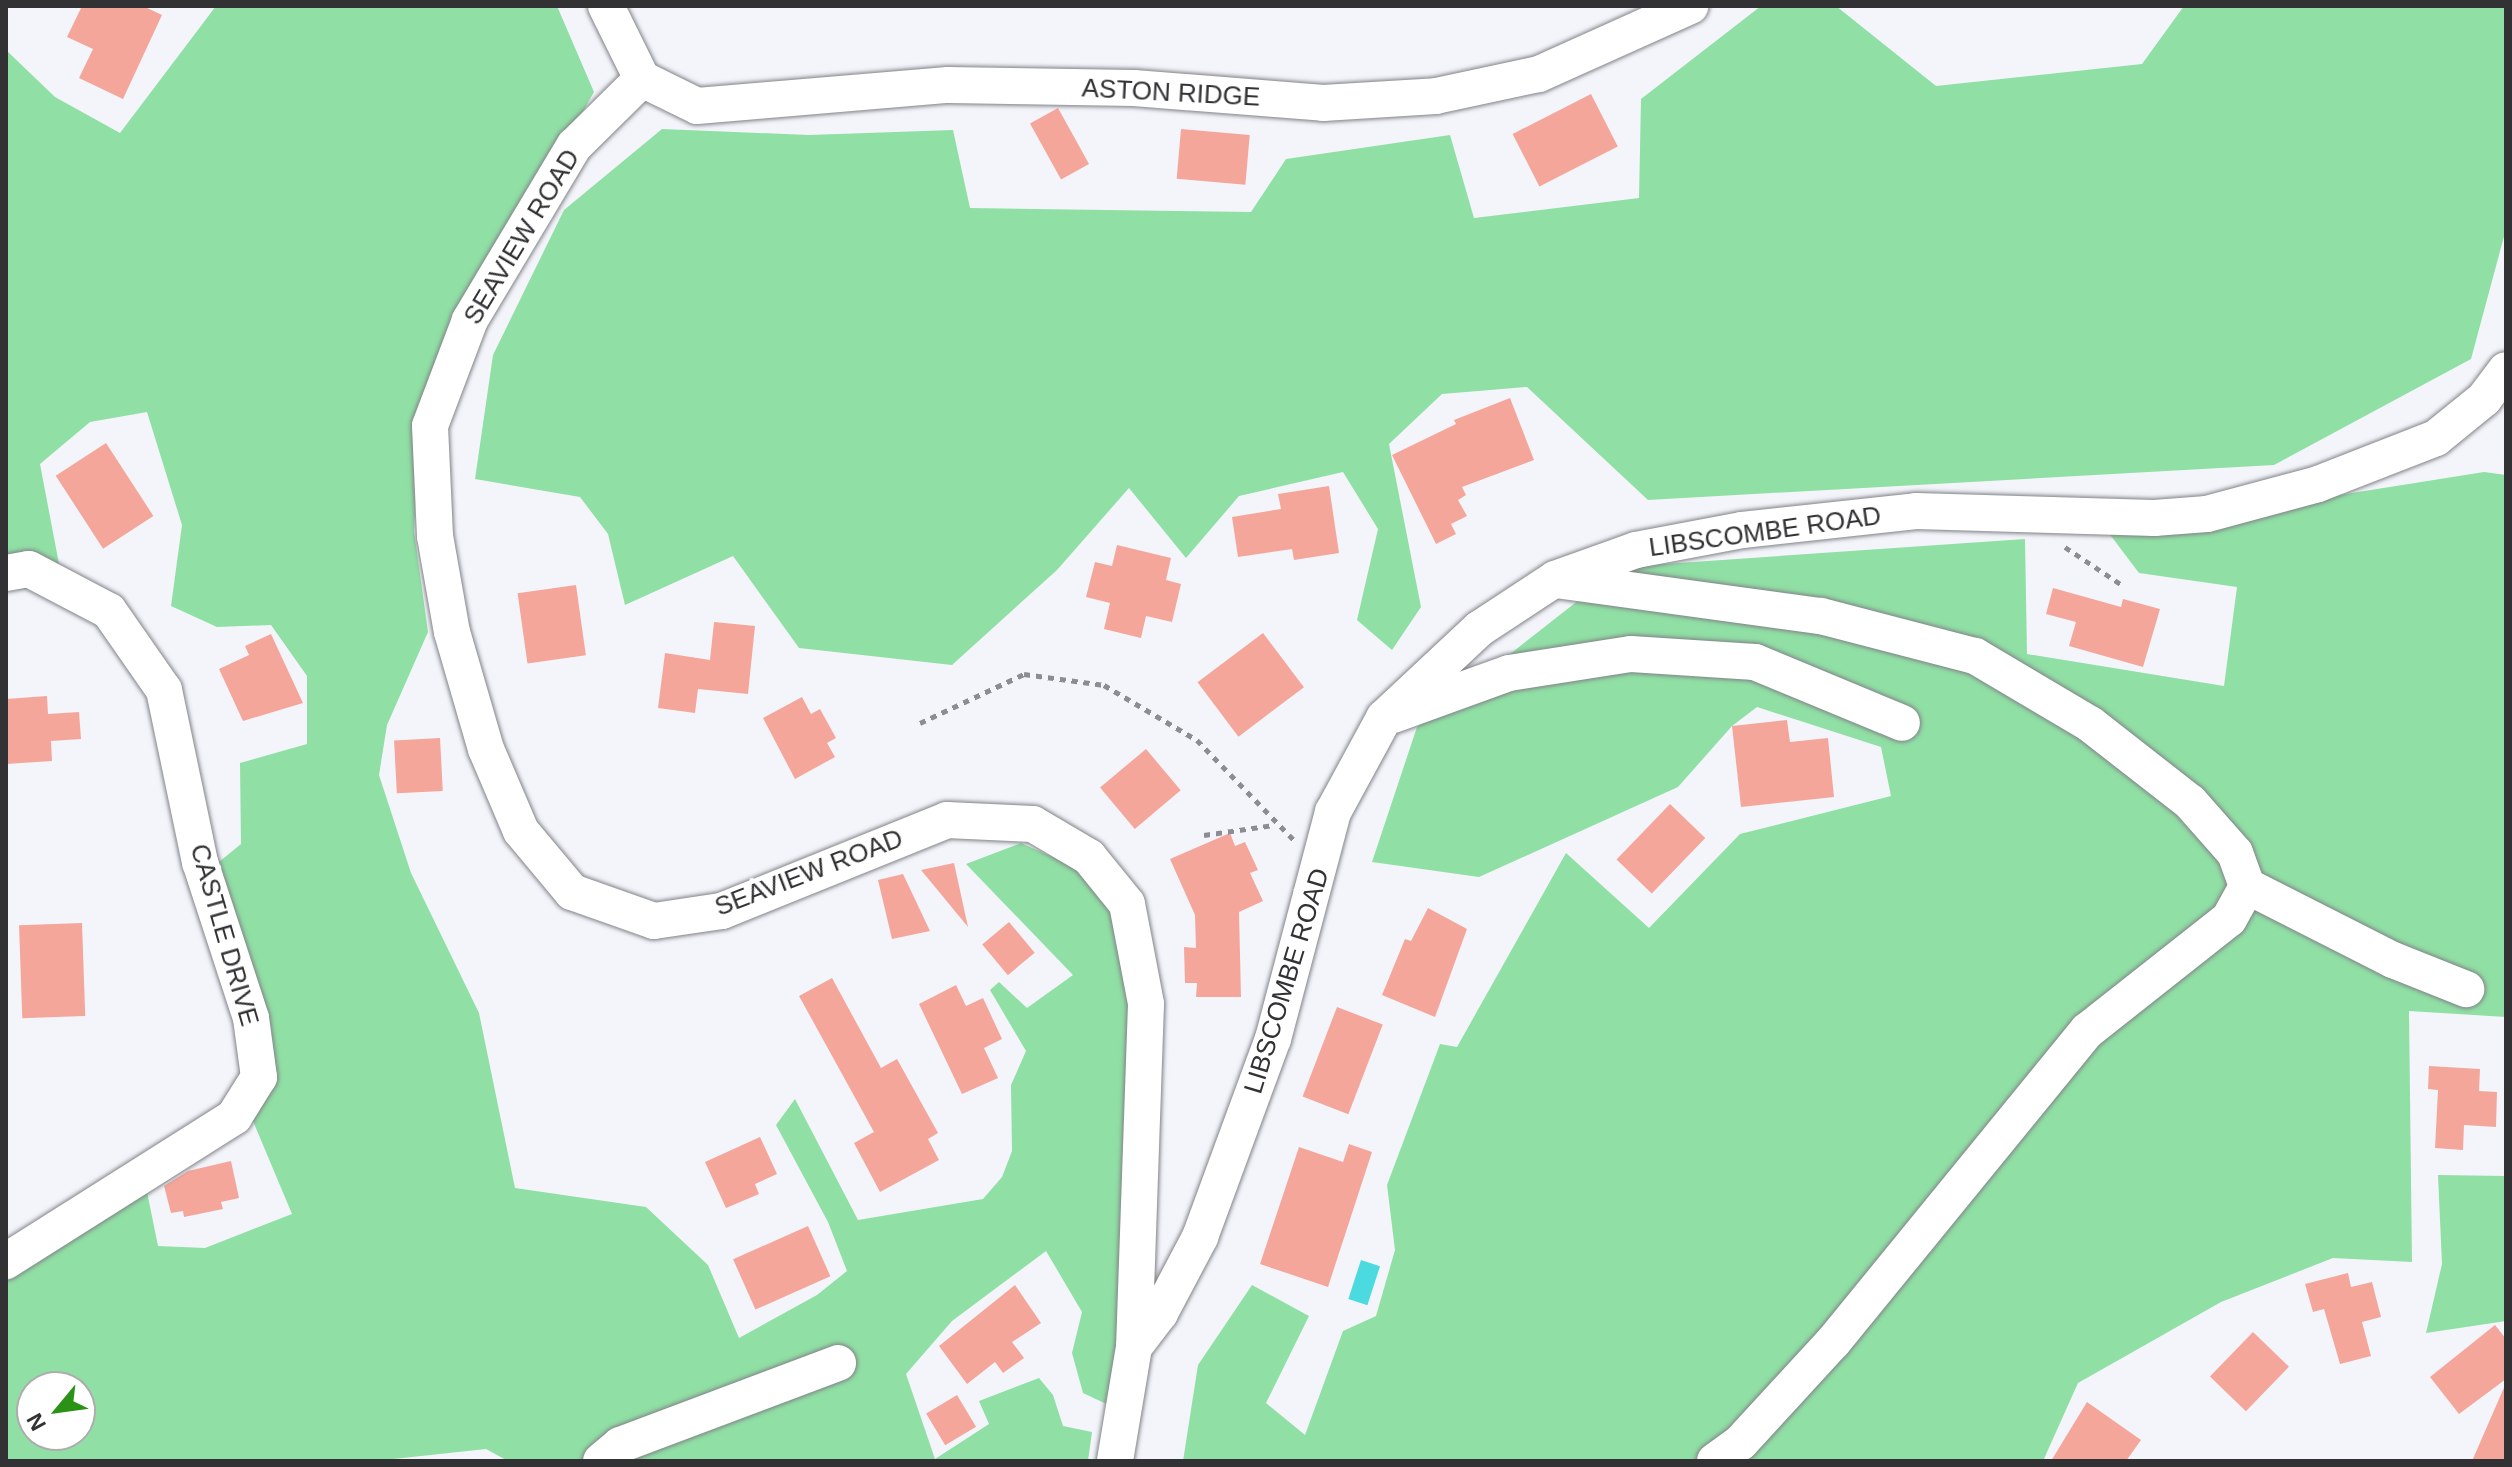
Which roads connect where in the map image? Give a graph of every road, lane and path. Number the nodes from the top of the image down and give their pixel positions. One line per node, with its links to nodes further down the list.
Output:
1 (606, 6): 3 (street)
2 (1690, 6): 3 (street, ASTON RIDGE)
3 (642, 79): 17 (street, SEAVIEW ROAD)
4 (2506, 370): 5 (street, LIBSCOMBE ROAD)
5 (2495, 410): 7 (street, LIBSCOMBE ROAD)
6 (6, 573): 16 (street, CASTLE DRIVE)
7 (1555, 579): 8 (street, LIBSCOMBE ROAD); 14 (street)
8 (1384, 718): 10 (street); 13 (street, LIBSCOMBE ROAD)
9 (920, 723): 11 (path)
10 (1902, 723)
11 (1275, 824): 12 (path); 13 (path)
12 (1204, 835)
13 (1324, 863): 17 (street, LIBSCOMBE ROAD)
14 (2247, 886): 15 (street); 21 (street)
15 (2466, 989)
16 (6, 1261)
17 (1134, 1347): 20 (street, SEAVIEW ROAD)
18 (838, 1363): 19 (street)
19 (601, 1461)
20 (1115, 1461)
21 (1715, 1461)

